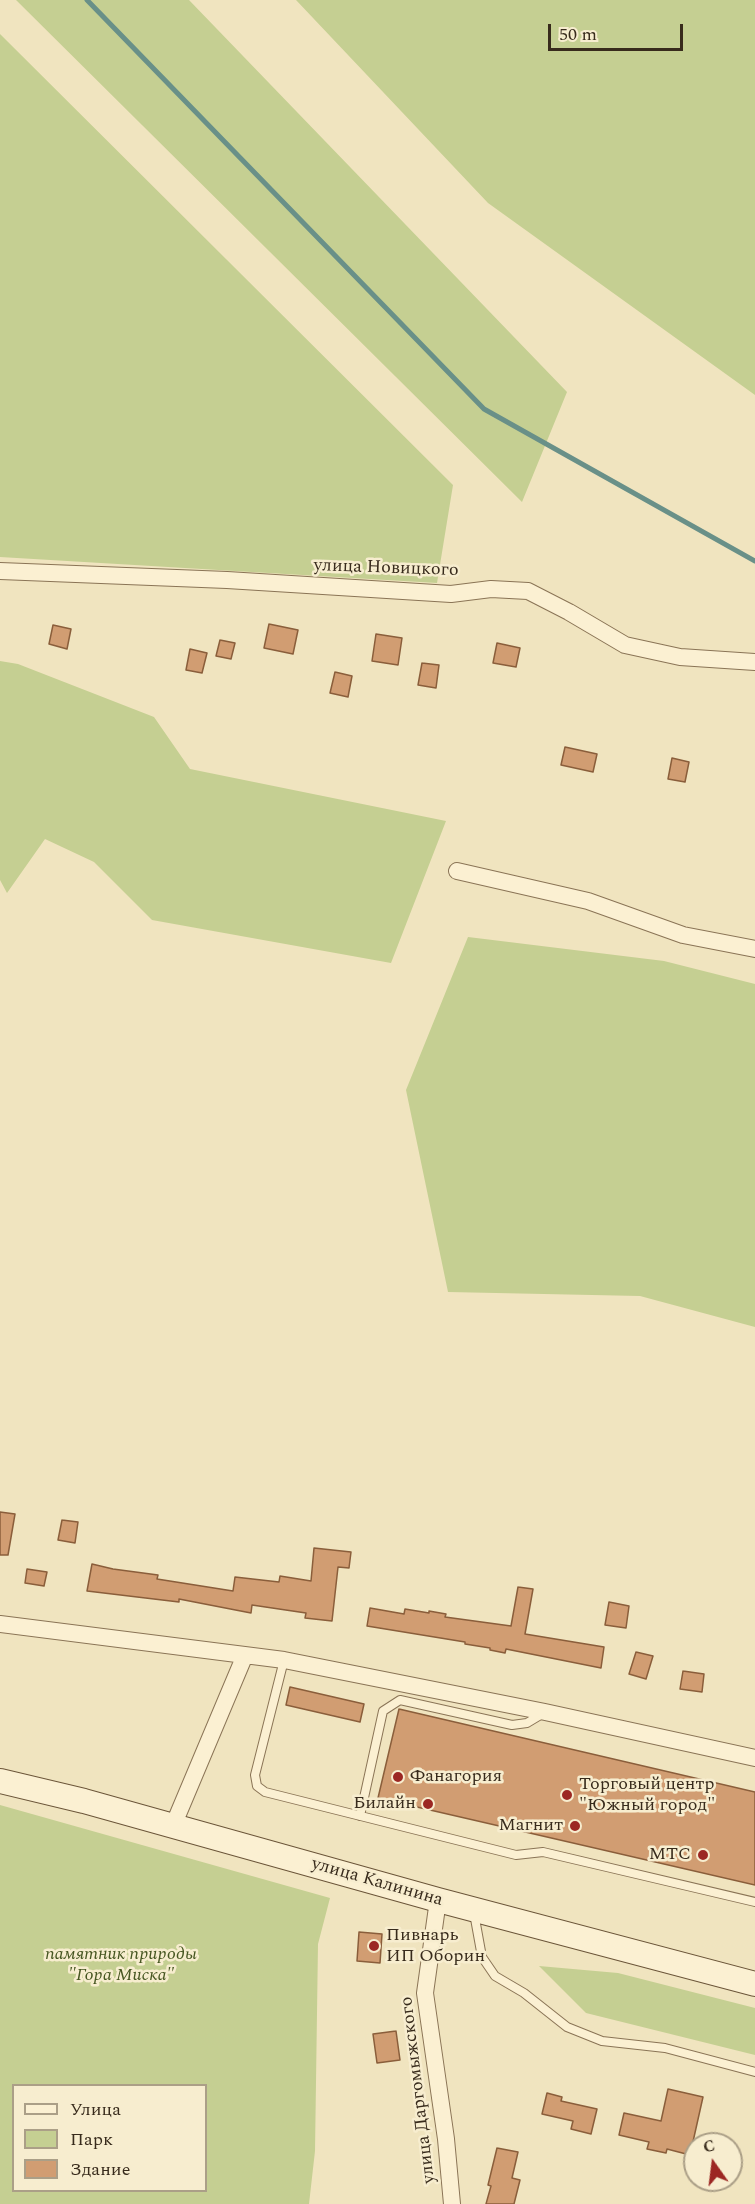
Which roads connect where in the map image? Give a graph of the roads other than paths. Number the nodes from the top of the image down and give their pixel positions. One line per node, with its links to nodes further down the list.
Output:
1 (0, 571): 2 (street, улица Новицкого)
2 (755, 662)
3 (457, 871): 4 (street)
4 (755, 948)
5 (0, 1624): 6 (street)
6 (245, 1655): 7 (street); 12 (street)
7 (284, 1660): 8 (street); 11 (lane)
8 (545, 1712): 9 (street); 11 (lane)
9 (755, 1758)
10 (0, 1781): 12 (main road, улица Калинина)
11 (360, 1816): 14 (lane)
12 (173, 1826): 13 (main road, улица Калинина)
13 (438, 1900): 15 (main road, улица Калинина); 18 (street, улица Даргомыжского)
14 (755, 1902)
15 (473, 1909): 16 (main road, улица Калинина); 17 (lane)
16 (755, 1984)
17 (755, 2072)
18 (452, 2204)

